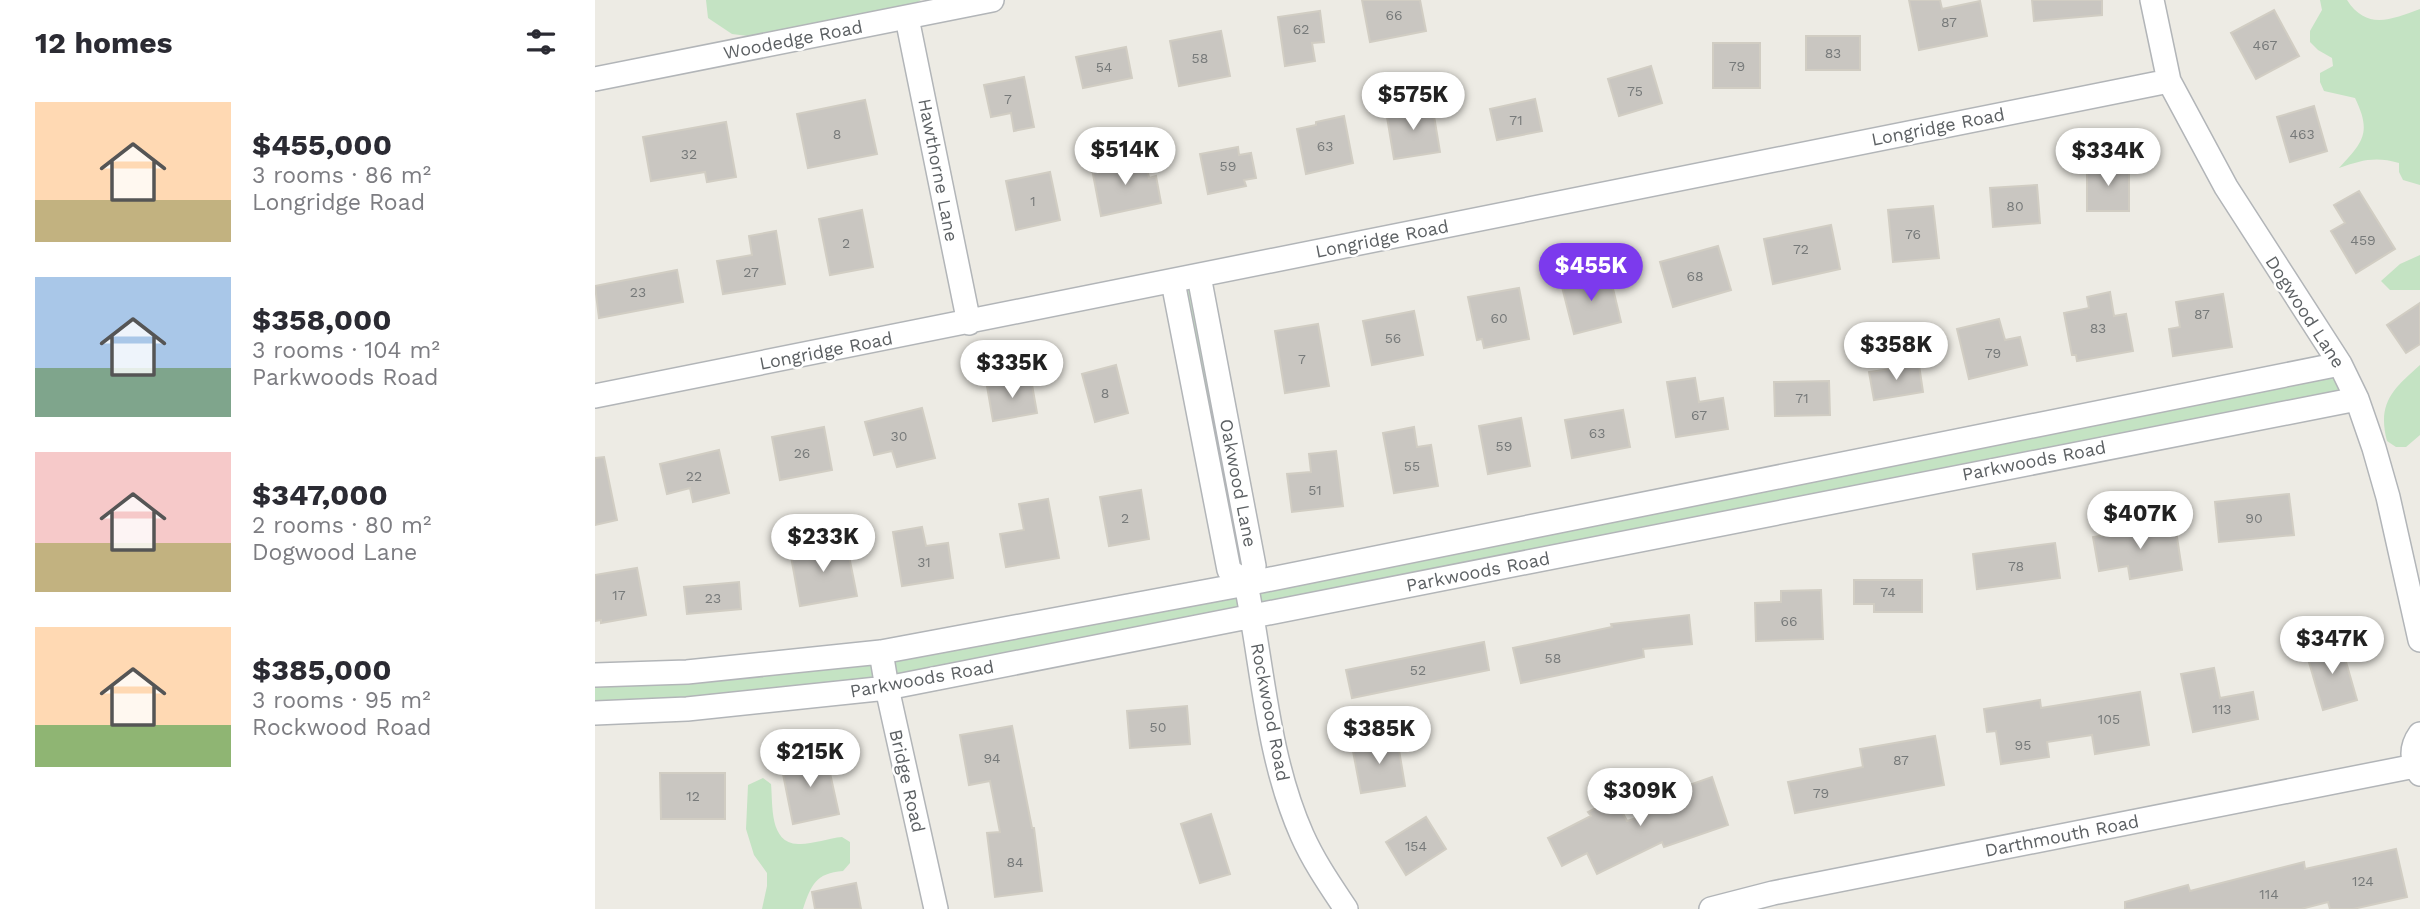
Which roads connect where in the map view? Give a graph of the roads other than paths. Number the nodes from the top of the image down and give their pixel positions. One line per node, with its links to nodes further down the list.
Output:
1 (992, 0): 3 (street, Woodedge Road)
2 (2152, 0): 5 (street, Dogwood Lane)
3 (907, 18): 4 (street, Woodedge Road); 8 (street, Hawthorne Lane)
4 (595, 79)
5 (2169, 81): 6 (street, Longridge Road); 9 (street, Dogwood Lane)
6 (1199, 276): 7 (street, Longridge Road); 12 (street, Oakwood Lane)
7 (1173, 282): 8 (street, Longridge Road); 12 (street, Oakwood Lane)
8 (969, 323): 10 (street, Longridge Road)
9 (2340, 364): 11 (street, Dogwood Lane); 12 (street, Parkwoods Road)
10 (595, 396)
11 (2357, 399): 13 (street, Parkwoods Road); 14 (street, Dogwood Lane)
12 (1247, 584): 13 (street, Rockwood Road); 15 (street, Parkwoods Road)
13 (1253, 617): 17 (street, Parkwoods Road); 22 (street, Rockwood Road)
14 (2420, 640)
15 (881, 652): 16 (street, Parkwoods Road); 17 (street, Bridge Road)
16 (595, 676)
17 (887, 688): 18 (street, Parkwoods Road); 21 (street, Bridge Road)
18 (595, 713)
19 (2420, 734): 20 (street)
20 (2417, 770): 23 (street, Darthmouth Road)
21 (936, 909)
22 (1346, 909)
23 (1711, 909)

